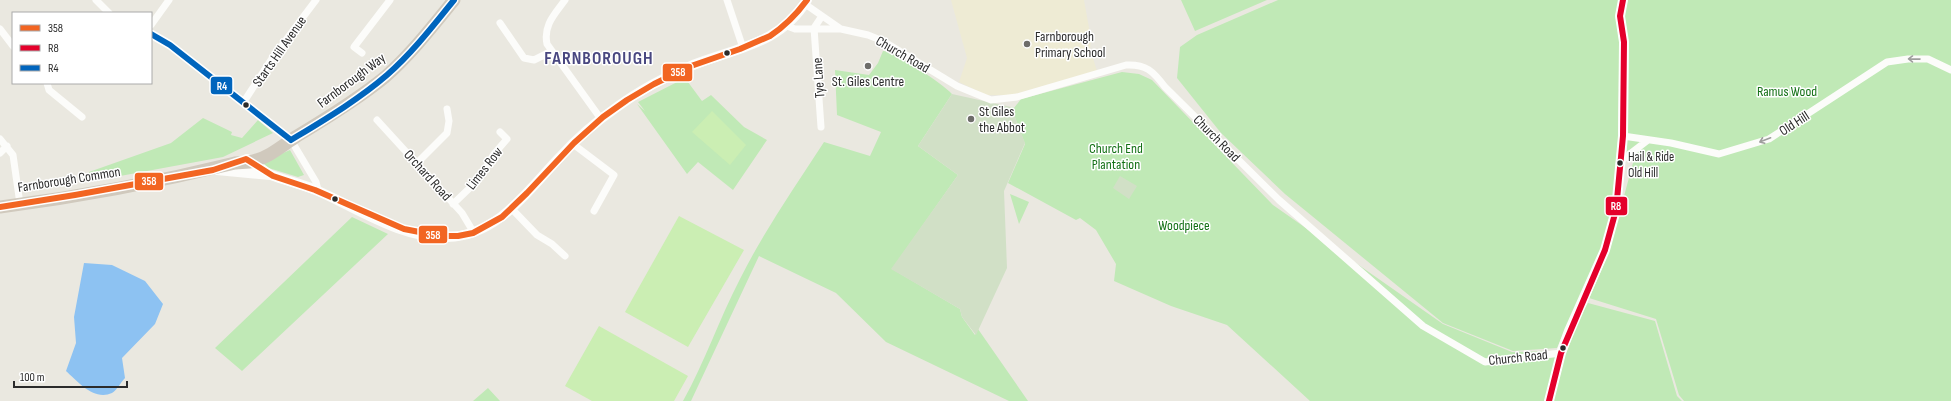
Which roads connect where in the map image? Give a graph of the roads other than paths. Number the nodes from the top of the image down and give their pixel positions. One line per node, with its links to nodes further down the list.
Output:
1 (96, 0): 10 (street)
2 (169, 0): 13 (street)
3 (316, 0): 25 (street, Starts Hill Avenue)
4 (390, 0): 22 (street)
5 (454, 0): 34 (highway, Farnborough Way)
6 (565, 0): 21 (street)
7 (727, 0): 20 (street)
8 (1623, 0): 32 (main road)
9 (806, 2): 11 (street, Church Road); 14 (main road)
10 (108, 12)
11 (822, 16): 15 (street); 17 (street, Church Road)
12 (500, 23): 21 (street)
13 (152, 24)
14 (787, 26): 15 (street, Church Road); 20 (main road)
15 (814, 28): 17 (street, Church Road); 30 (street, Tye Lane)
16 (0, 29): 19 (street)
17 (841, 29): 52 (street, Church Road)
18 (152, 35): 25 (street)
19 (12, 45)
20 (743, 48): 28 (main road)
21 (552, 51): 28 (street)
22 (362, 53)
23 (1951, 70): 35 (street, Old Hill, one-way to 35)
24 (47, 84): 27 (street)
25 (242, 103): 34 (street)
26 (447, 109): 41 (street)
27 (82, 117)
28 (601, 119): 36 (main road)
29 (377, 120): 41 (street, Orchard Road)
30 (821, 127)
31 (500, 132): 46 (street, Limes Row)
32 (1623, 136): 35 (street, Old Hill); 39 (main road)
33 (0, 139): 37 (street)
34 (291, 140): 40 (highway, Farnborough Common); 44 (street)
35 (1648, 140): 39 (street)
36 (573, 144): 48 (main road); 49 (street)
37 (7, 146): 38 (street); 45 (street)
38 (0, 153)
39 (1622, 160): 52 (main road)
40 (244, 161): 42 (highway, Farnborough Common); 43 (main road)
41 (417, 163): 46 (street, Orchard Road)
42 (213, 169): 43 (main road); 45 (highway, Farnborough Common)
43 (270, 175): 44 (main road)
44 (318, 190): 50 (main road)
45 (20, 204): 47 (highway, Farnborough Common)
46 (453, 204): 50 (street, Orchard Road)
47 (0, 206)
48 (511, 208): 50 (main road); 51 (street)
49 (594, 211)
50 (474, 233)
51 (565, 256)
52 (1561, 353): 53 (main road)
53 (1549, 401)

